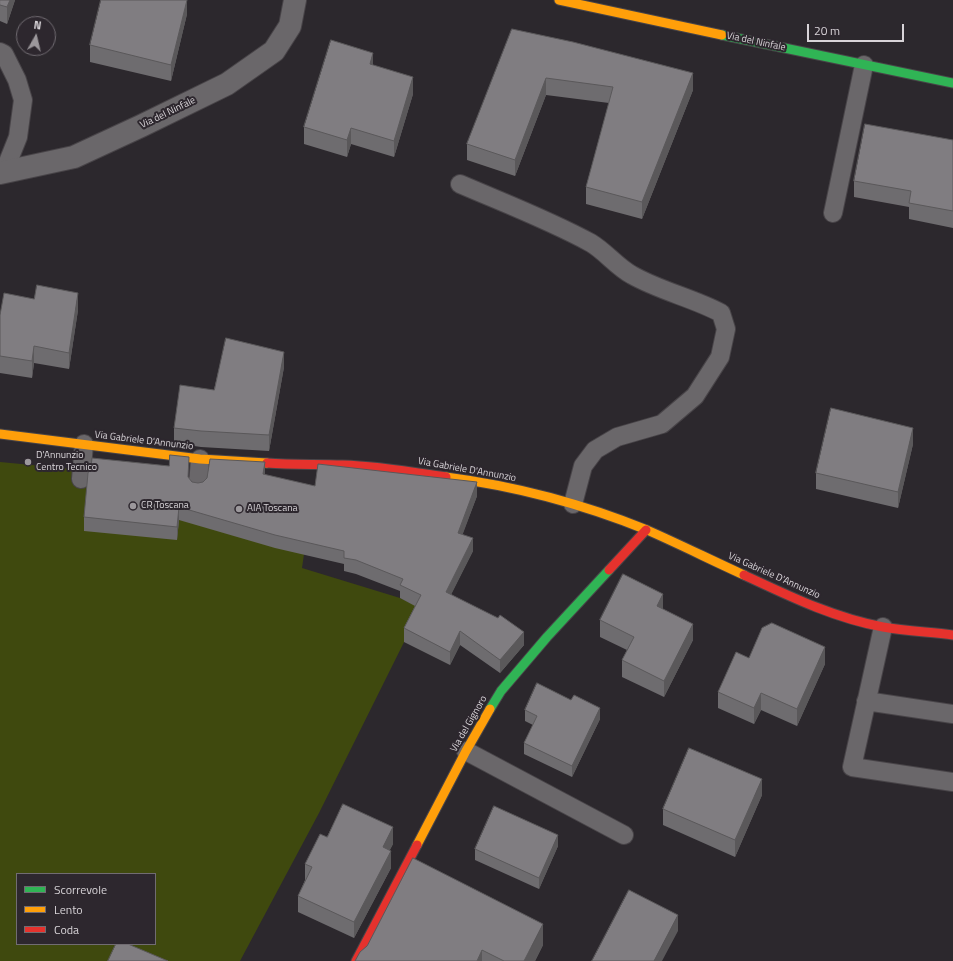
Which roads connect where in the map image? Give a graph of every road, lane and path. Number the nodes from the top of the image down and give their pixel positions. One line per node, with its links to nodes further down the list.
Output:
1 (294, 0): 6 (street, Via del Ninfale)
2 (559, 0): 4 (street, Via del Ninfale)
3 (0, 52): 6 (lane)
4 (864, 65): 5 (street, Via del Ninfale); 8 (lane)
5 (953, 82)
6 (2, 172)
7 (460, 184): 14 (lane)
8 (833, 214)
9 (0, 434): 10 (street, Via Gabriele D'Annunzio)
10 (84, 444): 11 (street, Via Gabriele D'Annunzio); 12 (lane)
11 (200, 459): 13 (lane); 14 (street, Via Gabriele D'Annunzio)
12 (81, 479)
13 (198, 486)
14 (573, 504): 15 (street, Via Gabriele D'Annunzio)
15 (646, 530): 16 (street, Via Gabriele D'Annunzio); 20 (street, Via del Gignoro)
16 (883, 627): 17 (street, Via Gabriele D'Annunzio); 18 (lane)
17 (953, 635)
18 (866, 700): 19 (lane); 21 (lane)
19 (953, 714)
20 (466, 751): 22 (lane); 23 (street, Via del Gignoro)
21 (953, 782)
22 (624, 834)
23 (356, 961)

